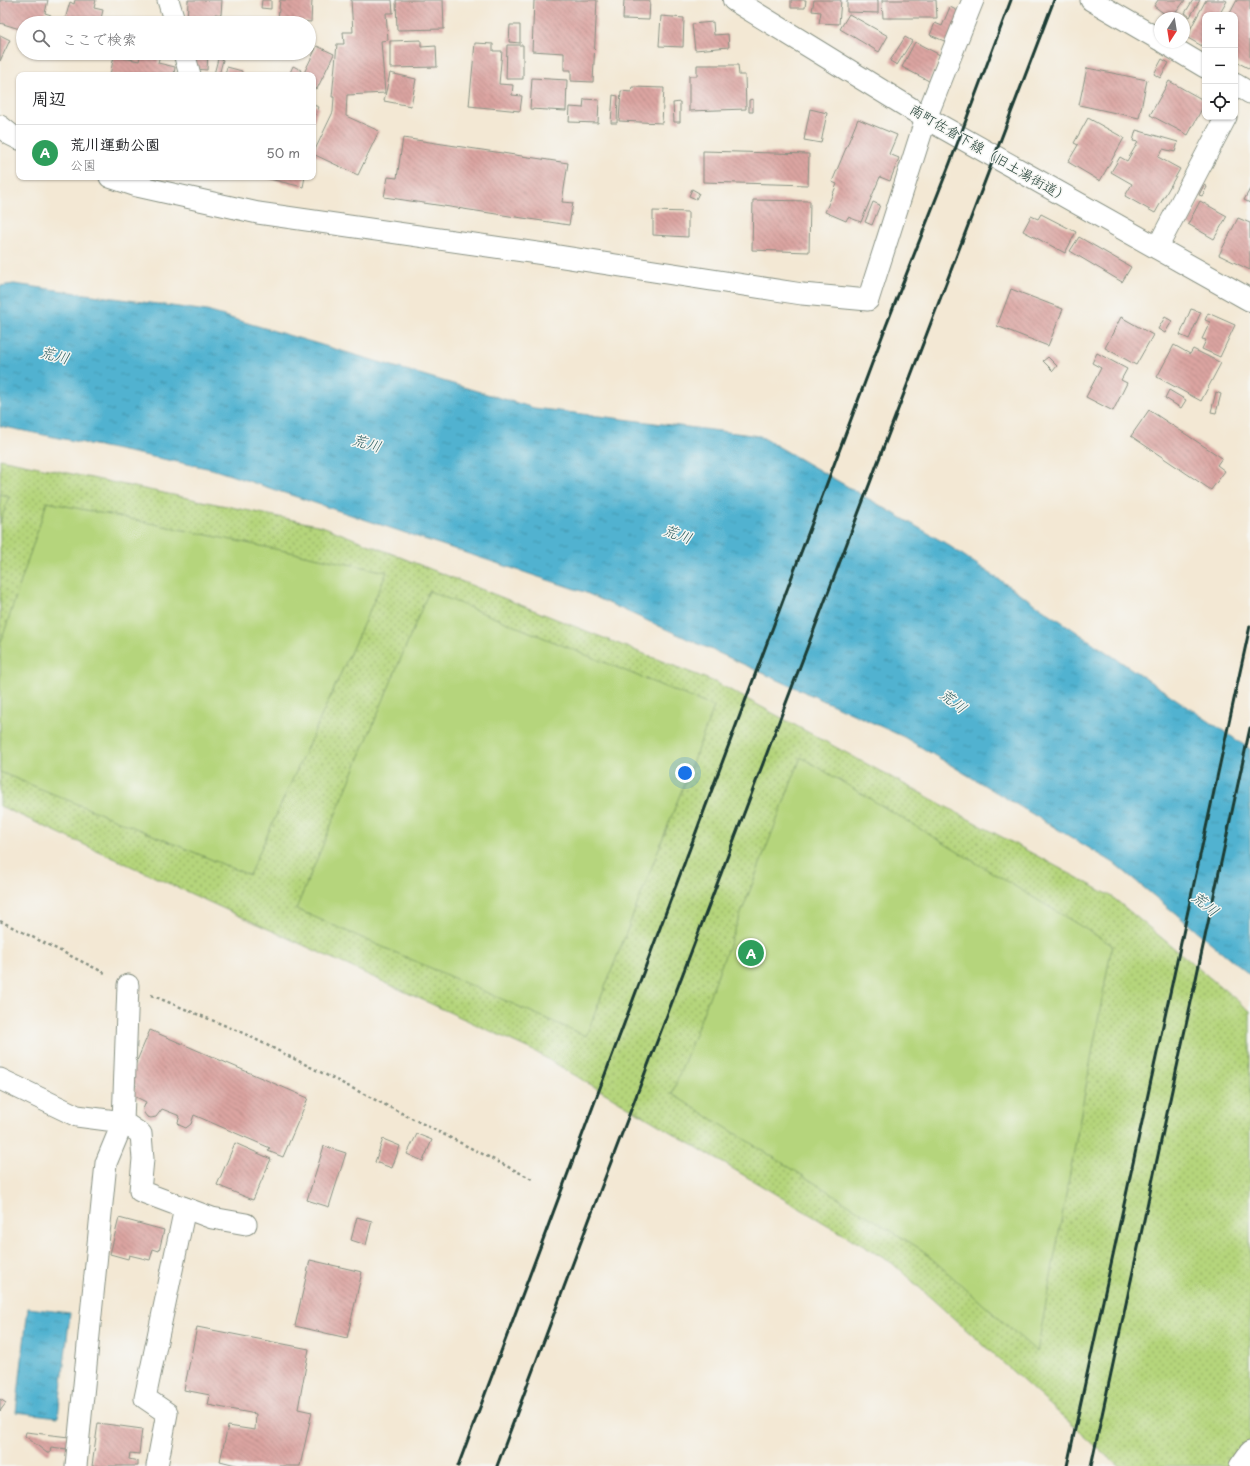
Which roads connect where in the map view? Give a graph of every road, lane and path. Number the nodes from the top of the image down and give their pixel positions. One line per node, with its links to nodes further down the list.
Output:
1 (168, 0): 5 (street)
2 (734, 0): 11 (street, 南町佐倉下線（旧土湯街道）)
3 (973, 0): 11 (street)
4 (1090, 0): 6 (street)
5 (173, 16)
6 (1154, 37)
7 (1173, 48): 9 (street)
8 (186, 60): 10 (street)
9 (1202, 65)
10 (189, 72)
11 (926, 118): 15 (street); 16 (street, 南町佐倉下線（旧土湯街道）)
12 (1224, 120): 16 (street)
13 (0, 126): 14 (street)
14 (16, 138)
15 (119, 180)
16 (1157, 248): 17 (street, 南町佐倉下線（旧土湯街道）)
17 (1250, 300)
18 (0, 921): 19 (path)
19 (128, 985): 21 (street); 22 (path)
20 (0, 1079): 21 (street)
21 (123, 1122): 23 (street); 26 (street)
22 (534, 1180)
23 (185, 1208): 24 (street); 27 (street)
24 (246, 1224)
25 (1250, 1452): 28 (street)
26 (76, 1466)
27 (158, 1466)
28 (1240, 1466)

